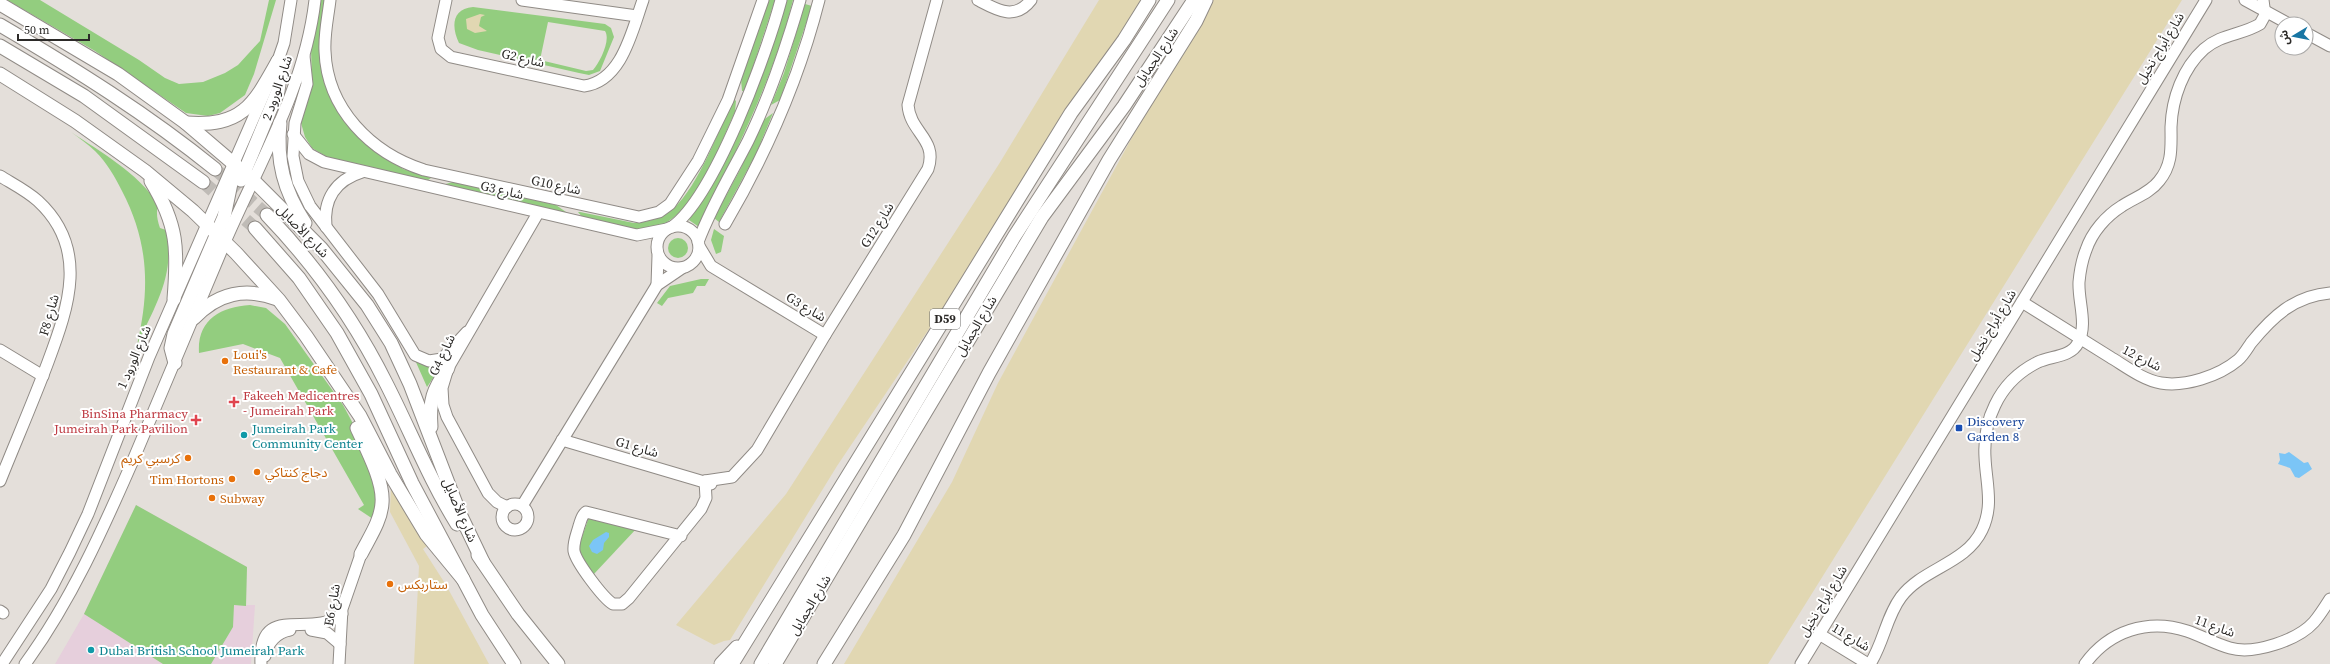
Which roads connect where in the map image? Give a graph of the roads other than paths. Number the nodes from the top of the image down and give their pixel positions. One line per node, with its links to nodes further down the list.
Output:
1 (291, 0): 29 (street, شارع الورود 2)
2 (315, 0): 28 (street, شارع الورود 2)
3 (330, 0): 42 (street, G10 شارع)
4 (446, 0): 22 (street, G2 شارع)
5 (522, 0): 22 (street)
6 (643, 0): 22 (street, G2 شارع)
7 (763, 0): 31 (street, G10 شارع)
8 (781, 0): 33 (street)
9 (800, 0): 34 (street)
10 (819, 0): 32 (street)
11 (937, 0): 70 (street, G12 شارع)
12 (978, 0): 13 (street)
13 (1031, 0)
14 (1149, 0): 91 (main road, D59)
15 (1168, 0): 67 (main road, شارع الجمايل / D59)
16 (1194, 0): 67 (main road, شارع الجمايل / D59)
17 (1206, 0): 104 (main road)
18 (2206, 0): 66 (street, شارع أبراج نخيل)
19 (2245, 0): 21 (street)
20 (0, 4): 35 (main road, شارع الأصايل)
21 (2264, 5): 23 (street); 71 (street)
22 (637, 16)
23 (2278, 16)
24 (0, 25): 39 (main road)
25 (2314, 37): 27 (street)
26 (0, 46): 45 (main road)
27 (2330, 46)
28 (304, 54): 36 (street, شارع الورود 2); 37 (street)
29 (278, 61): 35 (main road); 38 (main road)
30 (0, 74): 40 (main road, شارع الأصايل)
31 (736, 78): 33 (street); 47 (street, G10 شارع)
32 (784, 105): 34 (street); 51 (street)
33 (743, 108): 54 (street)
34 (759, 114): 57 (street)
35 (186, 123): 38 (main road, شارع الأصايل)
36 (280, 123): 44 (street, شارع الورود 2); 58 (main road)
37 (293, 134): 41 (street, G3 شارع); 52 (street)
38 (240, 168): 44 (main road, شارع الأصايل); 55 (street, شارع الورود 1); 55 (main road)
39 (215, 169)
40 (145, 171): 55 (main road, شارع الأصايل); 64 (main road)
41 (362, 172): 46 (street, G3 شارع); 52 (street)
42 (445, 174): 46 (street); 47 (street, G10 شارع)
43 (0, 176): 75 (street, F8 شارع)
44 (254, 180): 55 (street, شارع الورود 1); 58 (main road, شارع الأصايل)
45 (203, 182)
46 (427, 187): 48 (street, G3 شارع)
47 (567, 201): 50 (street)
48 (538, 213): 50 (street, G3 شارع); 69 (street, G4 شارع)
49 (267, 215): 85 (main road, شارع الأصايل)
50 (572, 220): 56 (street, G3 شارع)
51 (725, 224)
52 (326, 227): 69 (street)
53 (255, 228): 86 (main road, شارع الأصايل)
54 (670, 228): 56 (street, G3 شارع); 57 (street); 59 (street)
55 (217, 234): 64 (street, شارع الورود 1); 65 (main road, شارع الأصايل); 68 (street, شارع الورود 1); 73 (main road)
56 (637, 235): 59 (street, G3 شارع)
57 (698, 244): 60 (street, G3 شارع); 61 (street)
58 (321, 248): 78 (main road, شارع الأصايل)
59 (658, 255): 61 (street); 62 (street)
60 (711, 266): 61 (street); 70 (street, G3 شارع)
61 (685, 267): 62 (street)
62 (657, 285): 77 (street)
63 (2330, 293): 71 (street, شارع 12)
64 (174, 299): 93 (street, شارع الورود 1)
65 (279, 300): 68 (main road); 76 (main road, شارع الأصايل)
66 (2022, 302): 71 (street, شارع 12); 90 (street, شارع أبراج نخيل)
67 (980, 307): 102 (main road, شارع الجمايل / D59); 103 (main road, شارع الجمايل / D59)
68 (194, 318): 73 (street, شارع الورود 1)
69 (467, 332): 74 (street, G4 شارع)
70 (825, 335): 80 (street, G12 شارع)
71 (2080, 338): 106 (street)
72 (0, 350): 75 (street)
73 (175, 363): 94 (street, شارع الورود 1)
74 (448, 368): 78 (main road); 81 (street, G4 شارع)
75 (43, 376): 79 (street, F8 شارع)
76 (341, 389): 84 (main road); 86 (main road, شارع الأصايل)
77 (562, 440): 80 (street, G1 شارع); 82 (street)
78 (432, 441): 85 (main road, شارع الأصايل)
79 (0, 481)
80 (705, 481): 83 (street)
81 (507, 506): 82 (street); 82 (street)
82 (522, 506)
83 (681, 536): 83 (street)
84 (358, 559): 88 (street, E6 شارع)
85 (483, 562): 98 (main road, شارع الأصايل)
86 (463, 579): 97 (main road, شارع الأصايل)
87 (2330, 599): 107 (street, شارع 11)
88 (341, 622): 89 (street); 92 (street, E6 شارع)
89 (323, 626): 92 (street); 95 (street)
90 (1819, 634): 105 (street, شارع أبراج نخيل); 106 (street, شارع 11)
91 (746, 642): 99 (main road); 100 (main road, D59); 101 (main road)
92 (340, 644): 96 (street, E6 شارع)
93 (2, 664)
94 (25, 664)
95 (262, 664)
96 (339, 664)
97 (514, 664)
98 (558, 664)
99 (720, 664)
100 (732, 664)
101 (744, 664)
102 (761, 664)
103 (775, 664)
104 (824, 664)
105 (1801, 664)
106 (1869, 664)
107 (2085, 664)

